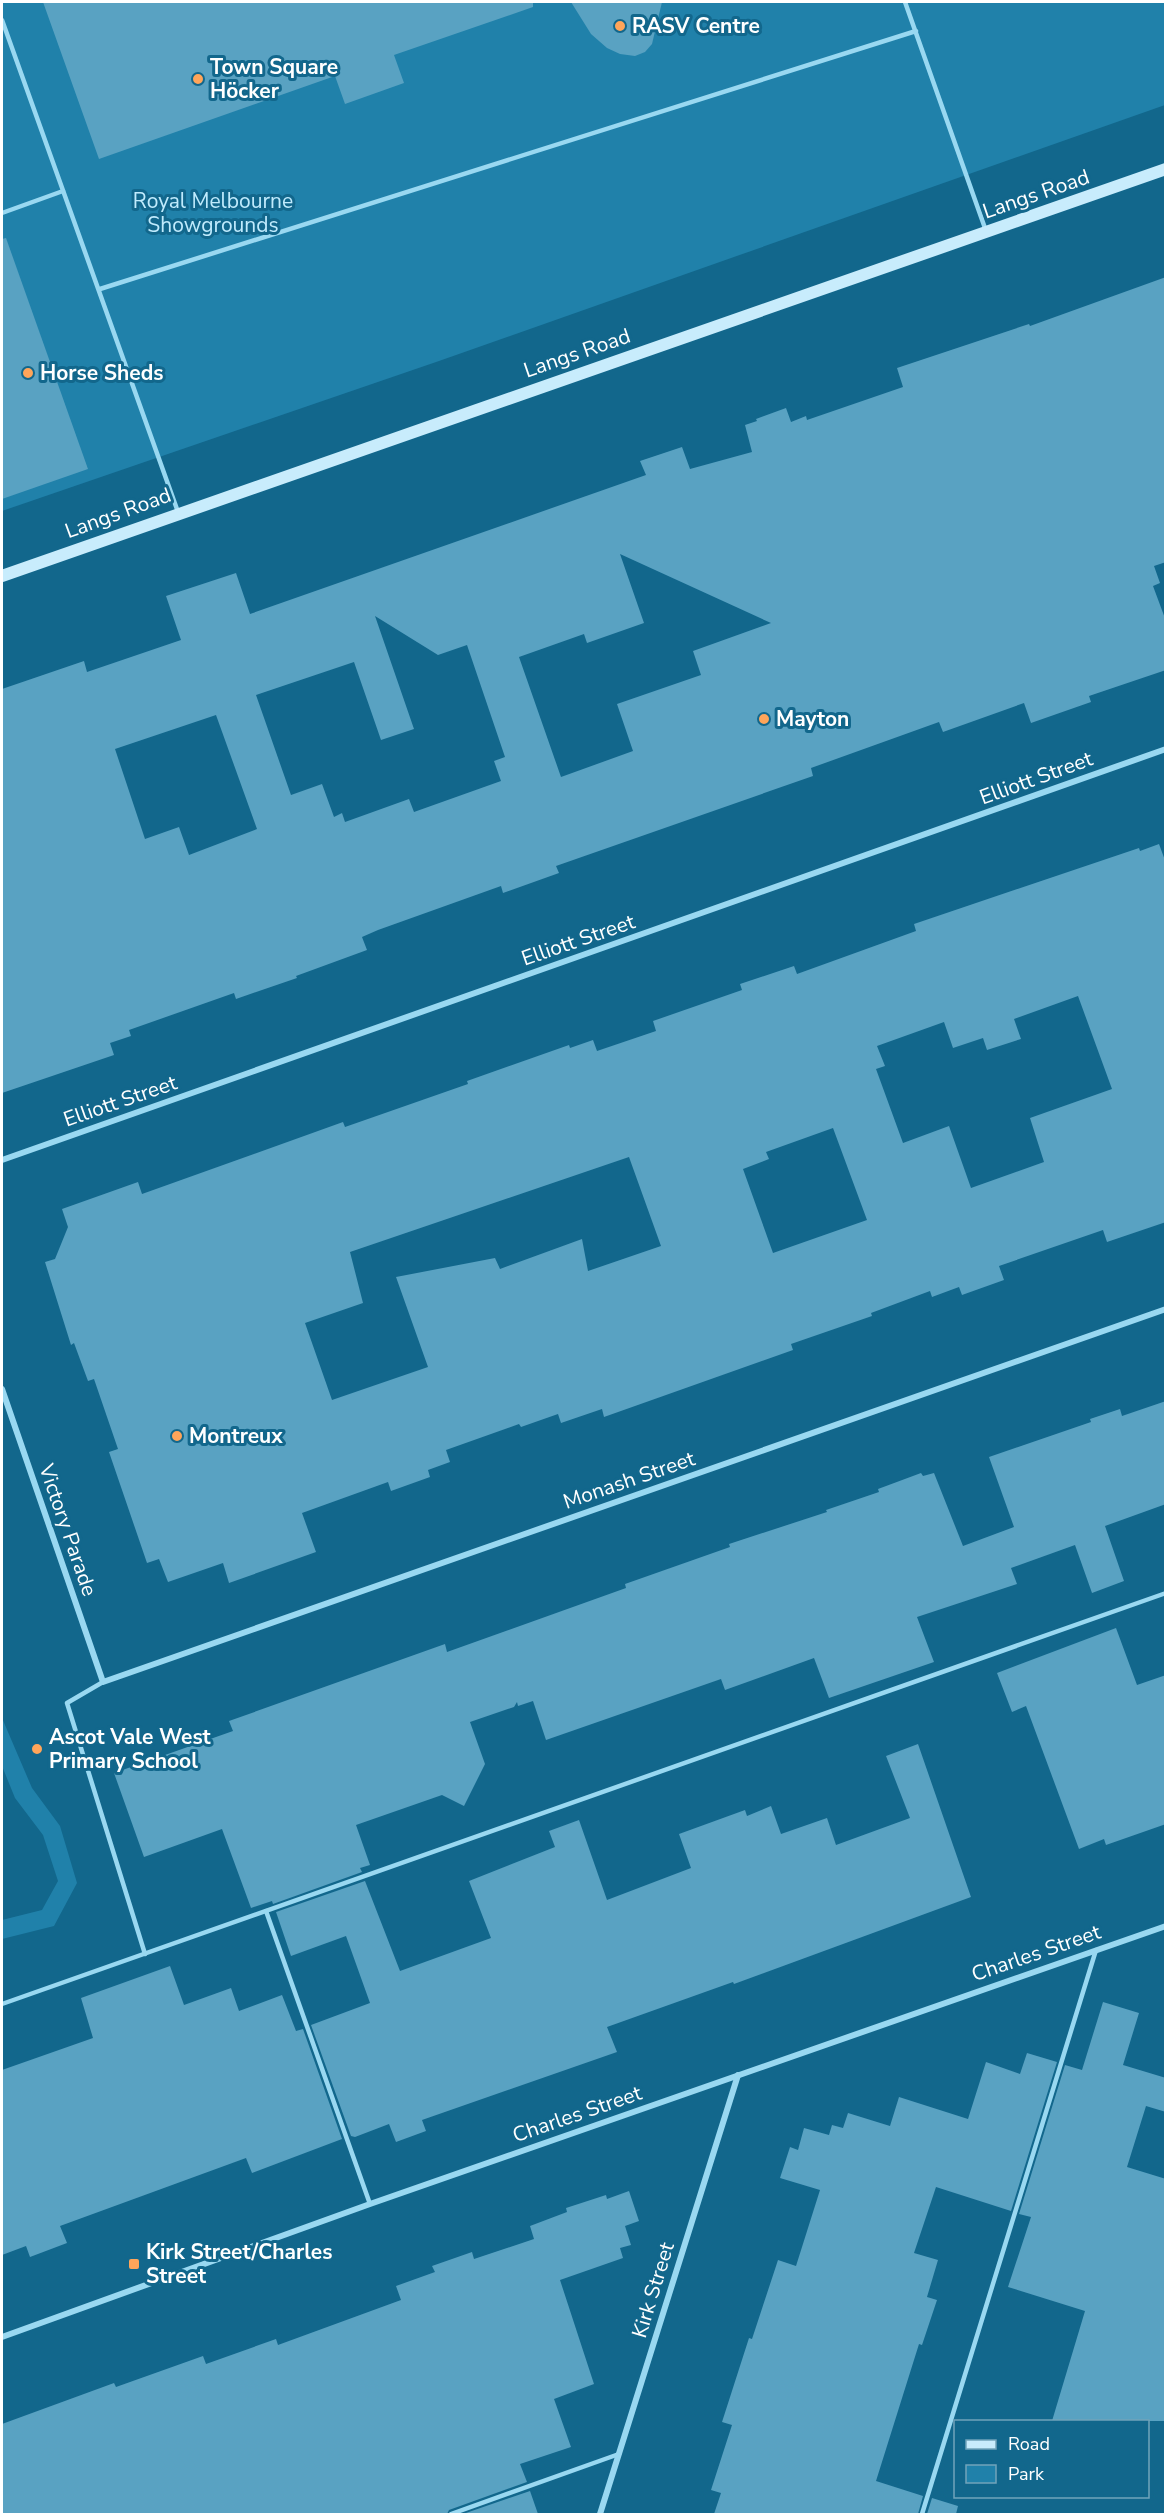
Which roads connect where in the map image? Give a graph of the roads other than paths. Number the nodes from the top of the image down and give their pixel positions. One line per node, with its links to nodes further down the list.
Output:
1 (904, 2): 3 (lane)
2 (2, 20): 5 (lane)
3 (916, 31): 7 (lane); 8 (lane)
4 (1166, 169): 7 (main road, Langs Road)
5 (63, 191): 6 (lane); 8 (lane)
6 (2, 213)
7 (986, 232): 9 (main road, Langs Road)
8 (100, 289): 9 (lane)
9 (178, 512): 10 (main road, Langs Road)
10 (2, 576)
11 (1166, 749): 12 (street, Elliott Street)
12 (2, 1160)
13 (1166, 1309): 16 (street, Monash Street)
14 (2, 1389): 16 (street, Victory Parade)
15 (1166, 1593): 17 (lane)
16 (103, 1682): 20 (lane)
17 (266, 1911): 20 (lane); 23 (lane)
18 (1166, 1926): 19 (street, Charles Street)
19 (1095, 1950): 22 (street, Charles Street); 28 (lane)
20 (145, 1954): 21 (lane)
21 (2, 2004)
22 (738, 2075): 23 (street, Charles Street); 25 (street, Kirk Street)
23 (370, 2204): 24 (street, Charles Street)
24 (2, 2337)
25 (619, 2454): 26 (lane); 27 (street, Kirk Street)
26 (451, 2514)
27 (600, 2514)
28 (922, 2514)

